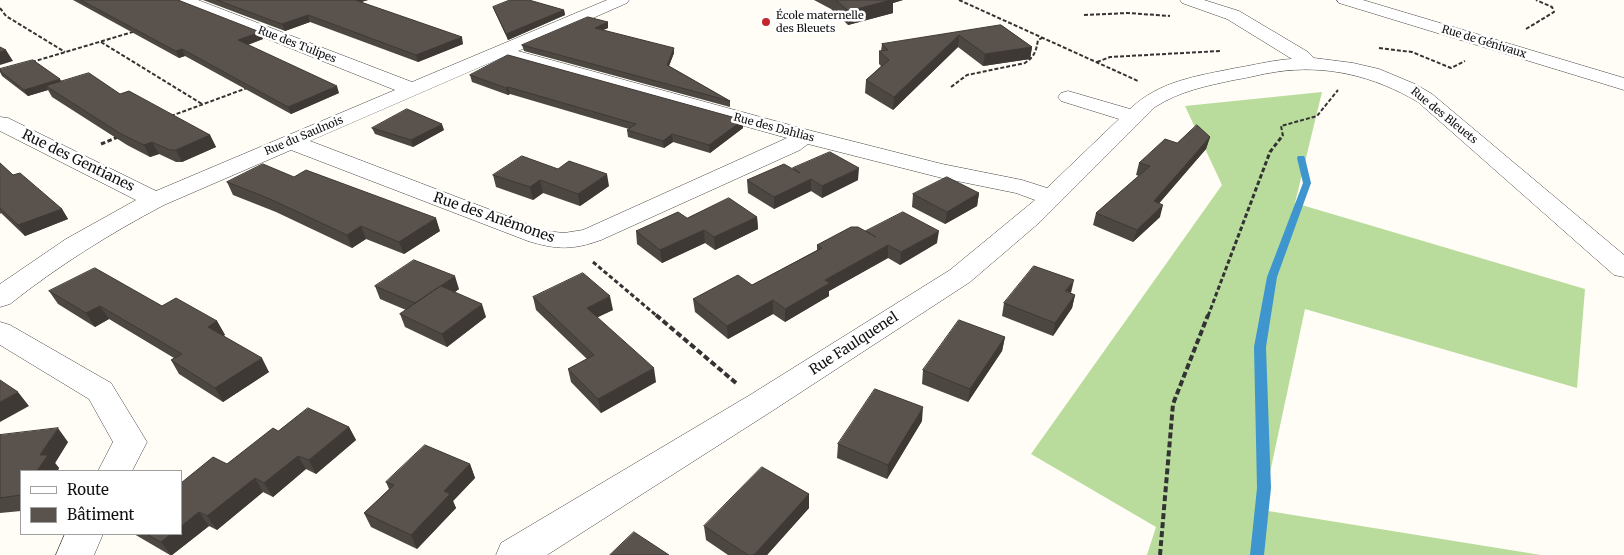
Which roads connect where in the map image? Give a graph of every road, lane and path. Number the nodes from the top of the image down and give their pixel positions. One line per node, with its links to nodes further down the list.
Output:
1 (183, 0): 24 (street, Rue des Tulipes)
2 (621, 0): 16 (street, Rue du Saulnois)
3 (959, 0): 11 (path)
4 (1188, 0): 8 (street)
5 (1345, 0): 13 (street, Rue de Génivaux)
6 (1536, 0): 13 (path)
7 (0, 8): 15 (path)
8 (1219, 11): 9 (path); 19 (street)
9 (1084, 15)
10 (137, 31): 12 (path)
11 (1043, 38): 17 (path); 23 (path)
12 (101, 42): 15 (path); 27 (path)
13 (1498, 45): 20 (path); 22 (street, Rue de Génivaux)
14 (1227, 50): 17 (path)
15 (66, 52): 18 (path)
16 (500, 52): 24 (street, Rue du Saulnois); 31 (street, Rue des Dahlias)
17 (1096, 62): 25 (path)
18 (28, 63)
19 (1310, 64): 20 (street, Rue des Bleuets); 25 (street, Rue des Bleuets)
20 (1347, 68): 38 (street, Rue des Bleuets); 46 (path)
21 (255, 84): 27 (path)
22 (1624, 84)
23 (952, 87)
24 (411, 90): 33 (street, Rue du Saulnois)
25 (1163, 92): 28 (street, Rue Faulquenel)
26 (1068, 97): 28 (street)
27 (202, 104): 29 (path)
28 (1135, 117): 35 (street, Rue Faulquenel)
29 (165, 118)
30 (0, 123): 34 (street, Rue des Gentianes)
31 (804, 136): 35 (street, Rue des Dahlias); 37 (street, Rue des Anémones)
32 (119, 137): 34 (path)
33 (291, 142): 36 (street, Rue du Saulnois); 37 (street, Rue des Anémones)
34 (70, 157): 36 (street, Rue des Gentianes)
35 (1050, 197): 41 (street, Rue Faulquenel)
36 (156, 200): 39 (street, Rue du Saulnois)
37 (572, 242): 41 (path)
38 (1624, 269)
39 (0, 298)
40 (0, 332): 42 (street)
41 (761, 403): 45 (street, Rue Faulquenel)
42 (116, 470)
43 (84, 535): 44 (street)
44 (75, 555)
45 (515, 555)
46 (1160, 555)

